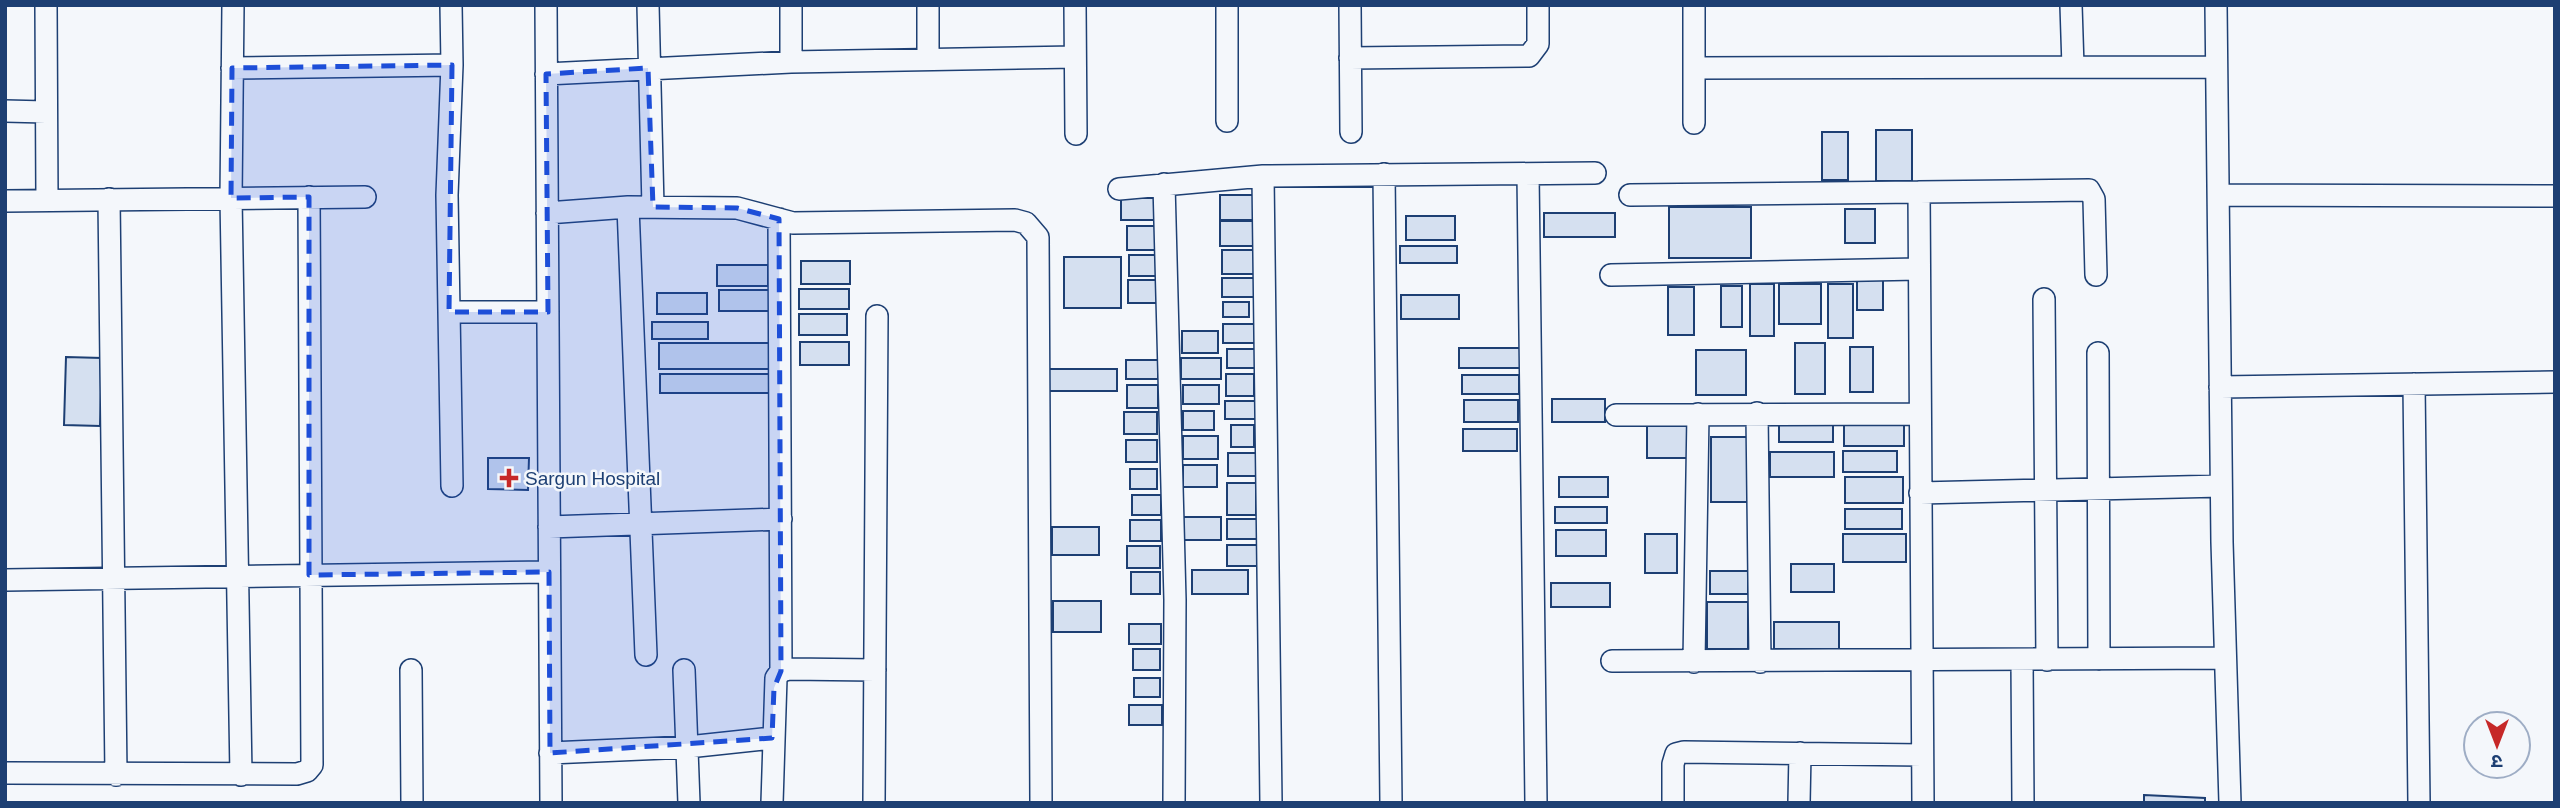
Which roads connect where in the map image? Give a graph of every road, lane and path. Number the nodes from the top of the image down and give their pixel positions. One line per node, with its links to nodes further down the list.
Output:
1 (46, 5): 27 (street)
2 (233, 5): 22 (street)
3 (450, 5): 19 (street)
4 (546, 5): 25 (street)
5 (648, 5): 23 (street)
6 (790, 5): 18 (street)
7 (928, 5): 17 (street)
8 (1075, 5): 15 (street)
9 (1227, 5): 28 (street)
10 (1350, 5): 16 (street)
11 (1538, 5): 16 (street)
12 (1694, 5): 24 (street)
13 (2071, 5): 20 (street)
14 (2216, 5): 21 (street)
15 (1075, 57): 17 (street); 31 (street)
16 (1350, 58): 30 (street)
17 (928, 59): 18 (street)
18 (791, 62): 23 (street)
19 (452, 65): 22 (street); 56 (street)
20 (2073, 67): 21 (street); 24 (street)
21 (2216, 67): 40 (street)
22 (232, 68): 44 (street)
23 (648, 68): 25 (street); 49 (street)
24 (1696, 68): 29 (street)
25 (546, 74): 50 (street)
26 (5, 111): 27 (street)
27 (46, 112): 46 (street)
28 (1227, 121)
29 (1694, 123)
30 (1351, 132)
31 (1076, 134)
32 (1595, 173): 34 (street)
33 (1384, 174): 34 (street); 35 (street); 109 (street)
34 (1528, 174): 110 (street)
35 (1263, 176): 36 (street); 108 (street)
36 (1164, 184): 37 (street); 107 (street)
37 (1119, 189)
38 (1919, 192): 39 (street); 52 (street); 54 (street)
39 (1630, 195)
40 (2219, 195): 41 (street); 62 (street)
41 (2555, 196)
42 (309, 197): 43 (street); 44 (street); 76 (street)
43 (365, 197)
44 (231, 198): 45 (street); 77 (street)
45 (109, 199): 46 (street); 78 (street)
46 (47, 200): 47 (street)
47 (5, 201)
48 (628, 207): 49 (street); 50 (street); 73 (street)
49 (653, 207): 51 (street)
50 (547, 213): 57 (street)
51 (779, 219): 72 (street); 106 (street)
52 (1918, 269): 53 (street); 65 (street)
53 (1611, 275)
54 (2096, 275)
55 (2044, 299): 70 (street)
56 (449, 312): 57 (street); 67 (street)
57 (548, 312): 74 (street)
58 (877, 316): 91 (street)
59 (2098, 353): 69 (street)
60 (2555, 382): 61 (street)
61 (2414, 384): 62 (street); 116 (street)
62 (2220, 387): 68 (street)
63 (1757, 413): 64 (street); 65 (street); 87 (street)
64 (1698, 414): 66 (street); 86 (street)
65 (1919, 414): 71 (street)
66 (1616, 415)
67 (452, 486)
68 (2221, 486): 69 (street); 81 (street)
69 (2097, 489): 70 (street); 82 (street)
70 (2046, 491): 71 (street); 84 (street)
71 (1920, 493): 88 (street)
72 (781, 519): 73 (street); 92 (street)
73 (640, 524): 74 (street); 80 (street)
74 (549, 527): 75 (street)
75 (549, 572): 76 (street); 95 (street)
76 (309, 575): 77 (street); 100 (street)
77 (238, 576): 78 (street); 100 (street)
78 (113, 578): 79 (street); 99 (street)
79 (5, 580)
80 (646, 655)
81 (2225, 658): 82 (street); 115 (street)
82 (2099, 659): 84 (street)
83 (2022, 660): 84 (street); 88 (street); 114 (street)
84 (2046, 660)
85 (1612, 661): 86 (street)
86 (1694, 662): 87 (street)
87 (1760, 662): 88 (street)
88 (1921, 662): 97 (street)
89 (411, 670): 101 (street)
90 (684, 670): 94 (street)
91 (875, 670): 92 (street); 105 (street)
92 (781, 671): 93 (street)
93 (772, 738): 94 (street); 104 (street)
94 (688, 747): 95 (street); 103 (street)
95 (550, 753): 102 (street)
96 (1800, 753): 97 (street); 111 (street); 112 (street)
97 (1923, 755): 113 (street)
98 (5, 773): 99 (street)
99 (116, 775): 100 (street)
100 (242, 775)
101 (412, 803)
102 (551, 803)
103 (689, 803)
104 (772, 803)
105 (874, 803)
106 (1041, 803)
107 (1174, 803)
108 (1271, 803)
109 (1391, 803)
110 (1536, 803)
111 (1674, 803)
112 (1799, 803)
113 (1923, 803)
114 (2024, 803)
115 (2230, 803)
116 (2418, 803)

